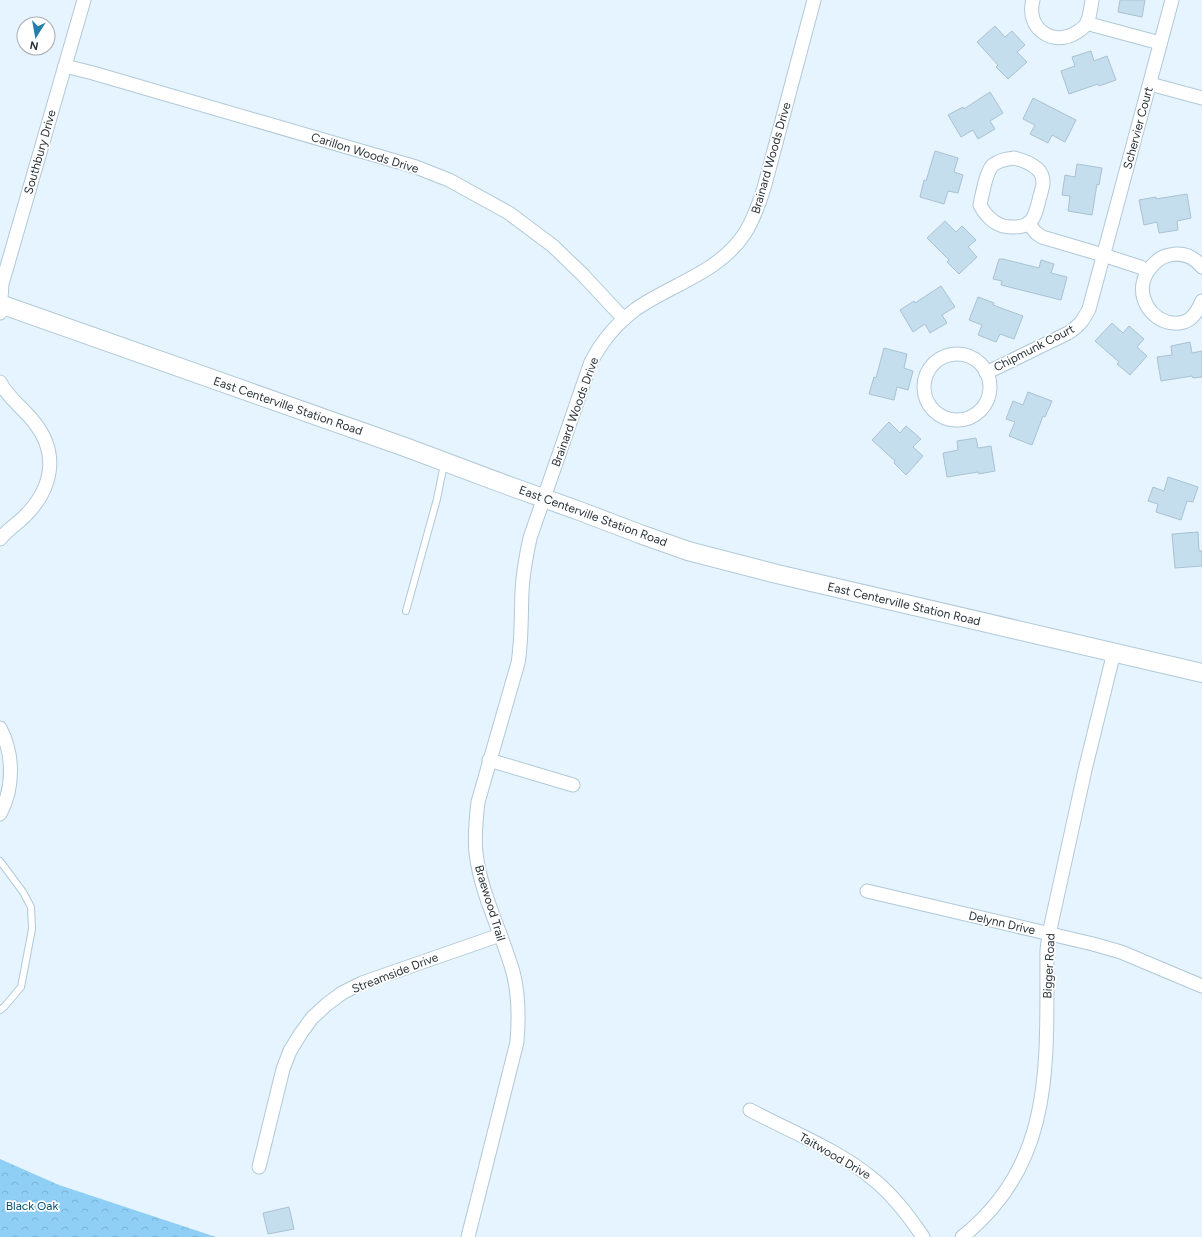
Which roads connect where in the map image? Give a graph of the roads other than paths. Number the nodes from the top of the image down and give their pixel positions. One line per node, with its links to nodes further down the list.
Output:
1 (84, 0): 8 (street, Southbury Drive)
2 (814, 0): 17 (street, Brainard Woods Drive)
3 (1033, 0): 6 (street)
4 (1092, 0): 6 (street)
5 (1172, 0): 7 (street, Schervier Court)
6 (1087, 22): 7 (street)
7 (1160, 43): 9 (street, Schervier Court)
8 (65, 66): 16 (street, Southbury Drive); 17 (street, Carillon Woods Drive)
9 (1150, 84): 10 (street); 12 (street, Schervier Court)
10 (1202, 98)
11 (1028, 223): 11 (street); 12 (street)
12 (1103, 255): 14 (street); 18 (street, Chipmunk Court)
13 (1202, 267): 14 (street)
14 (1147, 271): 15 (street)
15 (1202, 301)
16 (0, 307): 20 (street, East Centerville Station Road)
17 (624, 319): 21 (street, Brainard Woods Drive)
18 (986, 373): 18 (street, Chipmunk Court)
19 (0, 382): 22 (street)
20 (445, 462): 21 (street, East Centerville Station Road); 23 (lane)
21 (544, 498): 24 (street, East Centerville Station Road); 27 (street, Braewood Trail)
22 (0, 539)
23 (406, 611)
24 (1114, 652): 25 (street, East Centerville Station Road); 32 (street, Bigger Road)
25 (1202, 672)
26 (0, 728): 29 (street)
27 (489, 760): 28 (street); 33 (street, Braewood Trail)
28 (573, 785)
29 (0, 814)
30 (0, 861): 35 (lane)
31 (867, 891): 32 (street, Delynn Drive)
32 (1049, 934): 34 (street, Delynn Drive); 40 (street, Bigger Road)
33 (500, 935): 37 (street, Streamside Drive); 38 (street, Braewood Trail)
34 (1202, 986)
35 (0, 1010)
36 (750, 1110): 39 (street, Taitwood Drive)
37 (259, 1167)
38 (468, 1237)
39 (923, 1237)
40 (962, 1237)

